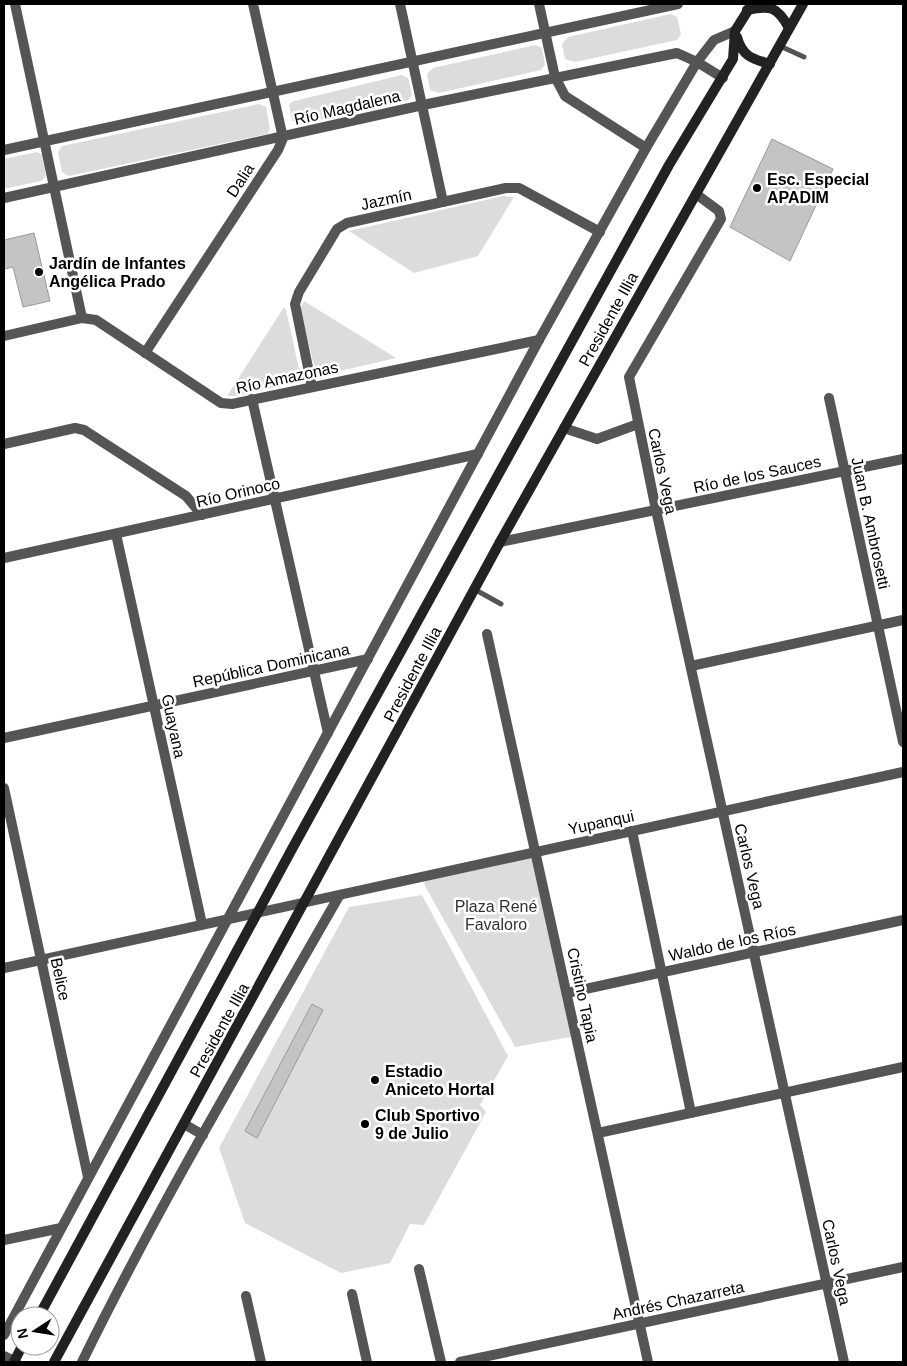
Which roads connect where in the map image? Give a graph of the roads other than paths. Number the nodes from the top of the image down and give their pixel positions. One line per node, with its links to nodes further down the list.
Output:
1 (16, 4): 21 (street)
2 (254, 4): 18 (street)
3 (400, 4): 13 (street)
4 (539, 4): 10 (street)
5 (678, 4): 10 (street, Río Magdalena)
6 (803, 4): 8 (main road, Presidente Illia)
7 (749, 7): 8 (main road); 9 (main road, Presidente Illia)
8 (789, 28): 11 (main road, Presidente Illia)
9 (735, 31): 14 (street); 15 (main road); 17 (main road, Presidente Illia)
10 (546, 33): 13 (street, Río Magdalena); 16 (street)
11 (779, 46): 12 (lane); 15 (main road, Presidente Illia)
12 (804, 57)
13 (413, 61): 18 (street, Río Magdalena); 19 (street)
14 (697, 62): 16 (street, Río Magdalena); 17 (street, Río Magdalena); 22 (street)
15 (770, 64): 25 (main road, Presidente Illia)
16 (555, 77): 19 (street, Río Magdalena); 22 (street)
17 (723, 78): 67 (main road, Presidente Illia)
18 (274, 92): 20 (street); 21 (street, Río Magdalena)
19 (423, 105): 20 (street, Río Magdalena); 27 (street)
20 (282, 138): 24 (street, Río Magdalena); 32 (street, Dalia)
21 (45, 141): 23 (street, Río Magdalena); 24 (street)
22 (646, 148): 28 (street)
23 (4, 150)
24 (55, 187): 26 (street, Río Magdalena); 29 (street)
25 (696, 194): 36 (street, Carlos Vega); 37 (main road, Presidente Illia)
26 (4, 198)
27 (443, 202): 28 (street, Jazmín); 33 (street, Jazmín)
28 (600, 232): 31 (street)
29 (82, 318): 30 (street); 32 (street, Río Amazonas)
30 (4, 336)
31 (539, 340): 33 (street, Río Amazonas); 39 (street)
32 (145, 353): 35 (street, Río Amazonas)
33 (312, 387): 35 (street, Río Amazonas)
34 (828, 398): 41 (street, Juan B. Ambrosetti)
35 (252, 399): 42 (street)
36 (638, 424): 37 (street); 43 (street, Carlos Vega)
37 (564, 428): 46 (main road, Presidente Illia)
38 (4, 444): 44 (street)
39 (478, 454): 42 (street, Río Orinoco); 53 (street)
40 (903, 459): 41 (street, Río de los Sauces)
41 (844, 471): 43 (street, Río de los Sauces); 51 (street, Juan B. Ambrosetti)
42 (276, 499): 44 (street, Río Orinoco); 55 (street)
43 (656, 510): 46 (street, Río de los Sauces); 54 (street, Carlos Vega)
44 (202, 515): 45 (street, Río Orinoco)
45 (116, 534): 47 (street, Río Orinoco); 56 (street, Guayana)
46 (500, 542): 48 (main road, Presidente Illia)
47 (4, 558)
48 (474, 589): 49 (lane); 66 (main road, Presidente Illia)
49 (501, 604)
50 (903, 620): 51 (street)
51 (878, 625): 54 (street); 59 (street, Juan B. Ambrosetti)
52 (487, 634): 64 (street, Cristino Tapia)
53 (368, 659): 55 (street, República Dominicana); 57 (street)
54 (691, 666): 62 (street, Carlos Vega)
55 (313, 671): 56 (street, República Dominicana); 57 (street)
56 (154, 706): 58 (street, República Dominicana); 70 (street, Guayana)
57 (328, 734): 68 (street)
58 (4, 738)
59 (903, 742)
60 (903, 772): 62 (street, Yupanqui)
61 (4, 788): 72 (street, Belice)
62 (723, 811): 63 (street, Yupanqui); 71 (street, Carlos Vega)
63 (632, 831): 64 (street, Yupanqui); 74 (street)
64 (536, 852): 65 (street, Yupanqui); 75 (street, Cristino Tapia)
65 (339, 896): 66 (street, Yupanqui); 81 (street)
66 (306, 902): 67 (street, Yupanqui); 79 (main road, Presidente Illia)
67 (259, 911): 68 (street, Yupanqui); 90 (main road, Presidente Illia)
68 (228, 919): 70 (street, Yupanqui); 82 (street)
69 (903, 920): 71 (street, Waldo de los Ríos)
70 (202, 924): 72 (street, Yupanqui)
71 (755, 952): 74 (street, Waldo de los Ríos); 77 (street, Carlos Vega)
72 (41, 960): 73 (street, Yupanqui); 82 (street, Belice)
73 (4, 968)
74 (662, 973): 75 (street, Waldo de los Ríos); 78 (street)
75 (567, 993): 80 (street, Cristino Tapia)
76 (903, 1067): 77 (street)
77 (784, 1093): 78 (street); 87 (street, Carlos Vega)
78 (691, 1113): 80 (street)
79 (184, 1124): 81 (street); 95 (main road, Presidente Illia)
80 (598, 1133): 91 (street, Cristino Tapia)
81 (203, 1135): 96 (street)
82 (88, 1177): 83 (street)
83 (61, 1228): 84 (street); 92 (street)
84 (4, 1240)
85 (903, 1267): 87 (street, Andrés Chazarreta)
86 (420, 1269): 99 (street)
87 (826, 1283): 91 (street, Andrés Chazarreta); 102 (street, Carlos Vega)
88 (352, 1294): 98 (street)
89 (246, 1296): 97 (street)
90 (44, 1306)
91 (640, 1324): 100 (street, Andrés Chazarreta); 101 (street, Cristino Tapia)
92 (4, 1335)
93 (4, 1356): 94 (street)
94 (15, 1362)
95 (54, 1362)
96 (82, 1362)
97 (261, 1362)
98 (367, 1362)
99 (441, 1362)
100 (460, 1362)
101 (648, 1362)
102 (844, 1362)

